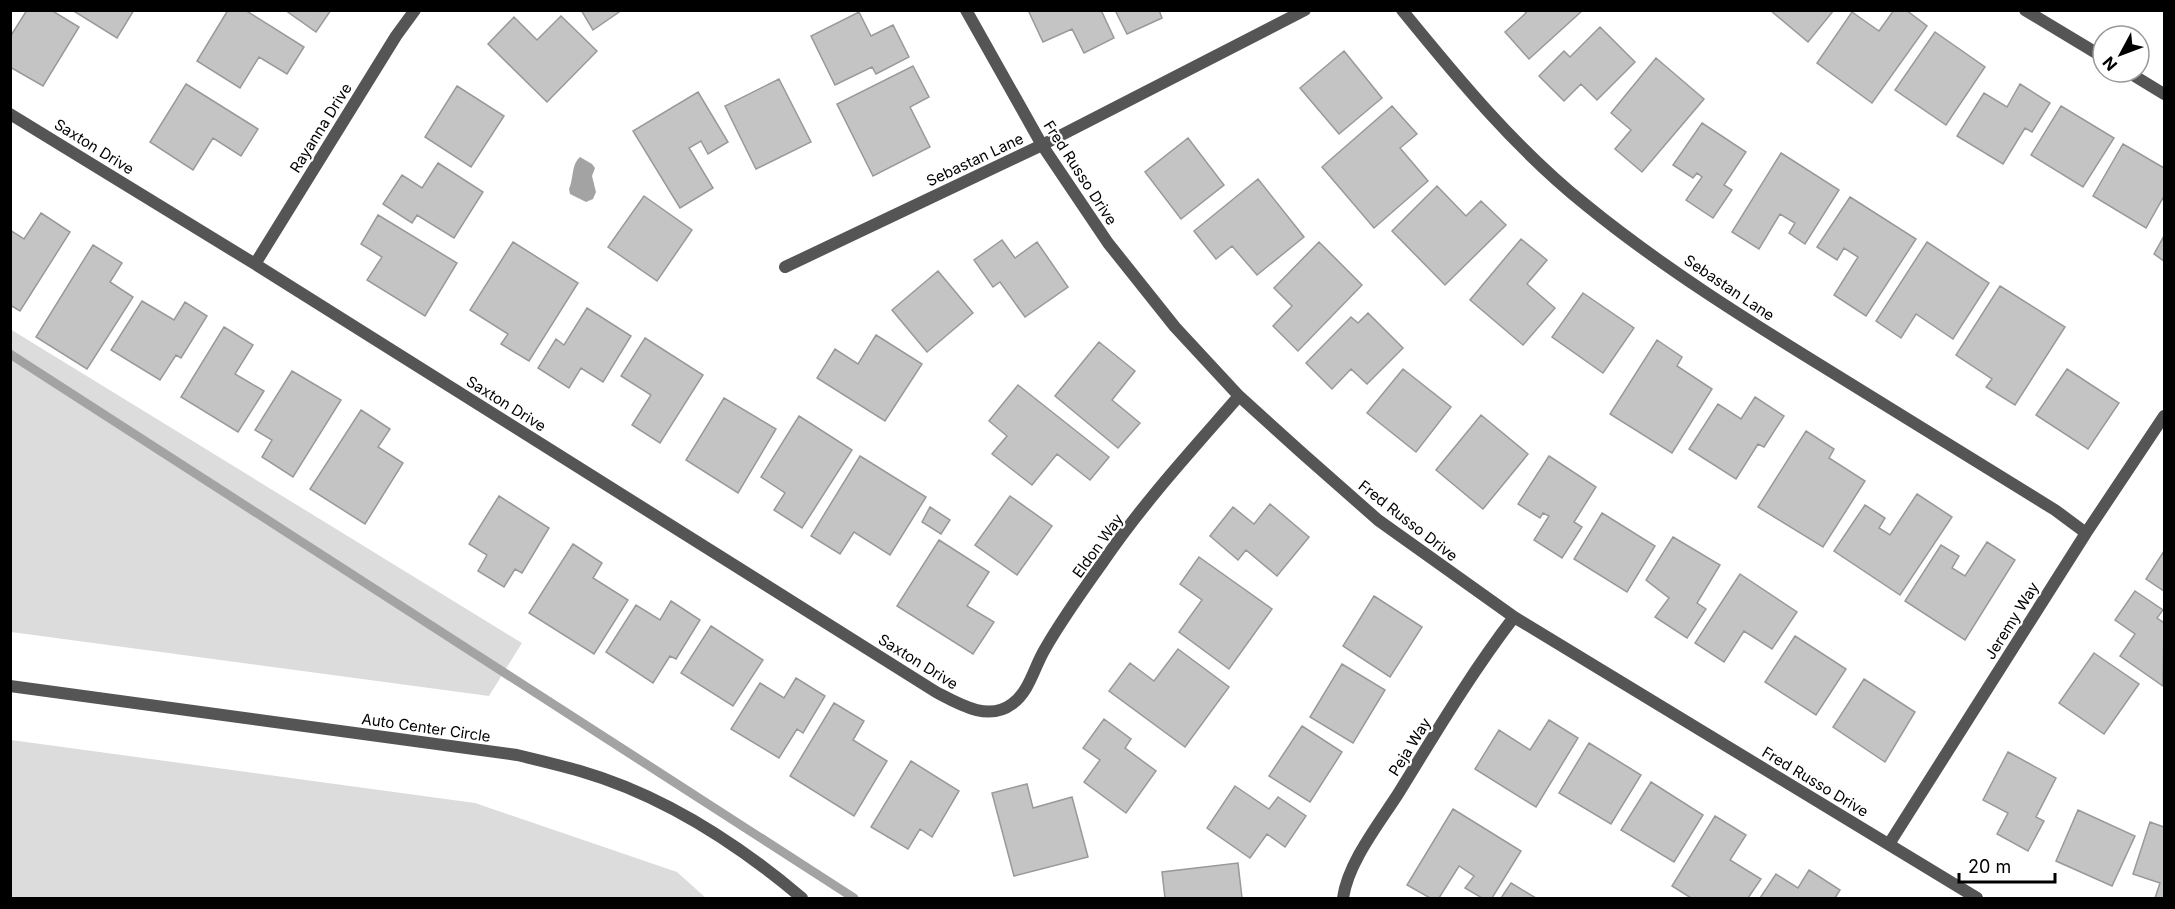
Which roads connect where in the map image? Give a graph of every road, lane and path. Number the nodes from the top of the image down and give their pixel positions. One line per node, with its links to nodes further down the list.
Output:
1 (415, 10): 11 (street, Rayanna Drive)
2 (966, 10): 10 (street, Fred Russo Drive)
3 (1305, 10): 10 (street, Sebastan Lane)
4 (1402, 10): 15 (street, Sebastan Lane)
5 (2025, 10): 6 (street)
6 (2091, 50)
7 (2148, 84): 8 (street)
8 (2164, 94)
9 (10, 114): 11 (street, Saxton Drive)
10 (1042, 145): 12 (street, Sebastan Lane); 13 (street, Fred Russo Drive)
11 (255, 264): 18 (street, Saxton Drive)
12 (785, 267)
13 (1239, 396): 16 (street, Fred Russo Drive); 18 (street, Eldon Way)
14 (2164, 416): 15 (street, Jeremy Way)
15 (2086, 533): 19 (street, Jeremy Way)
16 (1514, 617): 19 (street, Fred Russo Drive); 21 (street, Peja Way)
17 (10, 686): 20 (street, Auto Center Circle)
18 (989, 713)
19 (1889, 844): 22 (street, Fred Russo Drive)
20 (802, 898)
21 (1343, 898)
22 (1977, 898)

